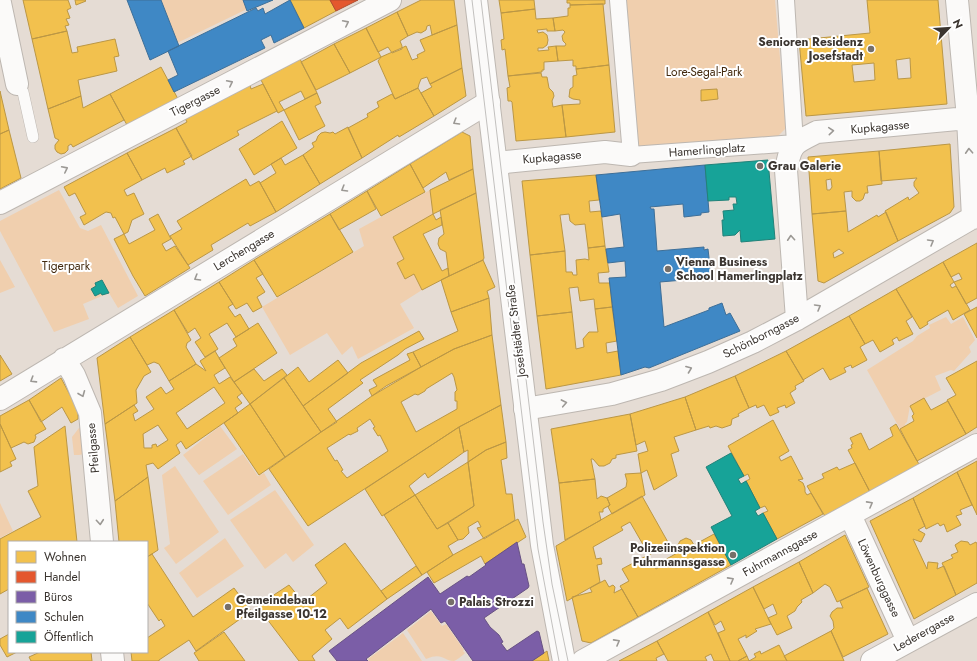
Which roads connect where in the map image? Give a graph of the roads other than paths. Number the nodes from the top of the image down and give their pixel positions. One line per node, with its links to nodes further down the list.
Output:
1 (390, 0): 14 (street, Tigergasse, one-way to 1)
2 (476, 0): 8 (street, Josefstädter Straße)
3 (618, 0): 12 (street)
4 (786, 0): 11 (street)
5 (957, 0): 9 (street)
6 (0, 3): 7 (street)
7 (17, 84): 10 (lane)
8 (489, 102): 13 (street, Josefstädter Straße); 17 (street, Lerchengasse, one-way to 17)
9 (968, 118): 11 (street, Kupkagasse, one-way to 9); 15 (street, one-way to 9)
10 (33, 137)
11 (795, 144): 12 (street, Hamerlingplatz); 16 (street, one-way to 11)
12 (631, 155): 13 (street, Kupkagasse)
13 (496, 163): 19 (street, Josefstädter Straße)
14 (0, 203)
15 (975, 216): 16 (street, Schönborngasse, one-way to 15)
16 (797, 319): 19 (street, Schönborngasse, one-way to 16)
17 (64, 359): 18 (street, Lerchengasse, one-way to 18); 22 (street, Pfeilgasse, one-way to 22)
18 (0, 399)
19 (525, 409): 25 (street, Josefstädter Straße)
20 (977, 445): 21 (street, Fuhrmannsgasse, one-way to 20)
21 (850, 515): 24 (street, Löwenburggasse); 26 (street, Fuhrmannsgasse, one-way to 21)
22 (102, 541)
23 (977, 604): 24 (street, Lederergasse)
24 (908, 642): 27 (street, Lederergasse)
25 (564, 661)
26 (583, 661)
27 (872, 661)

